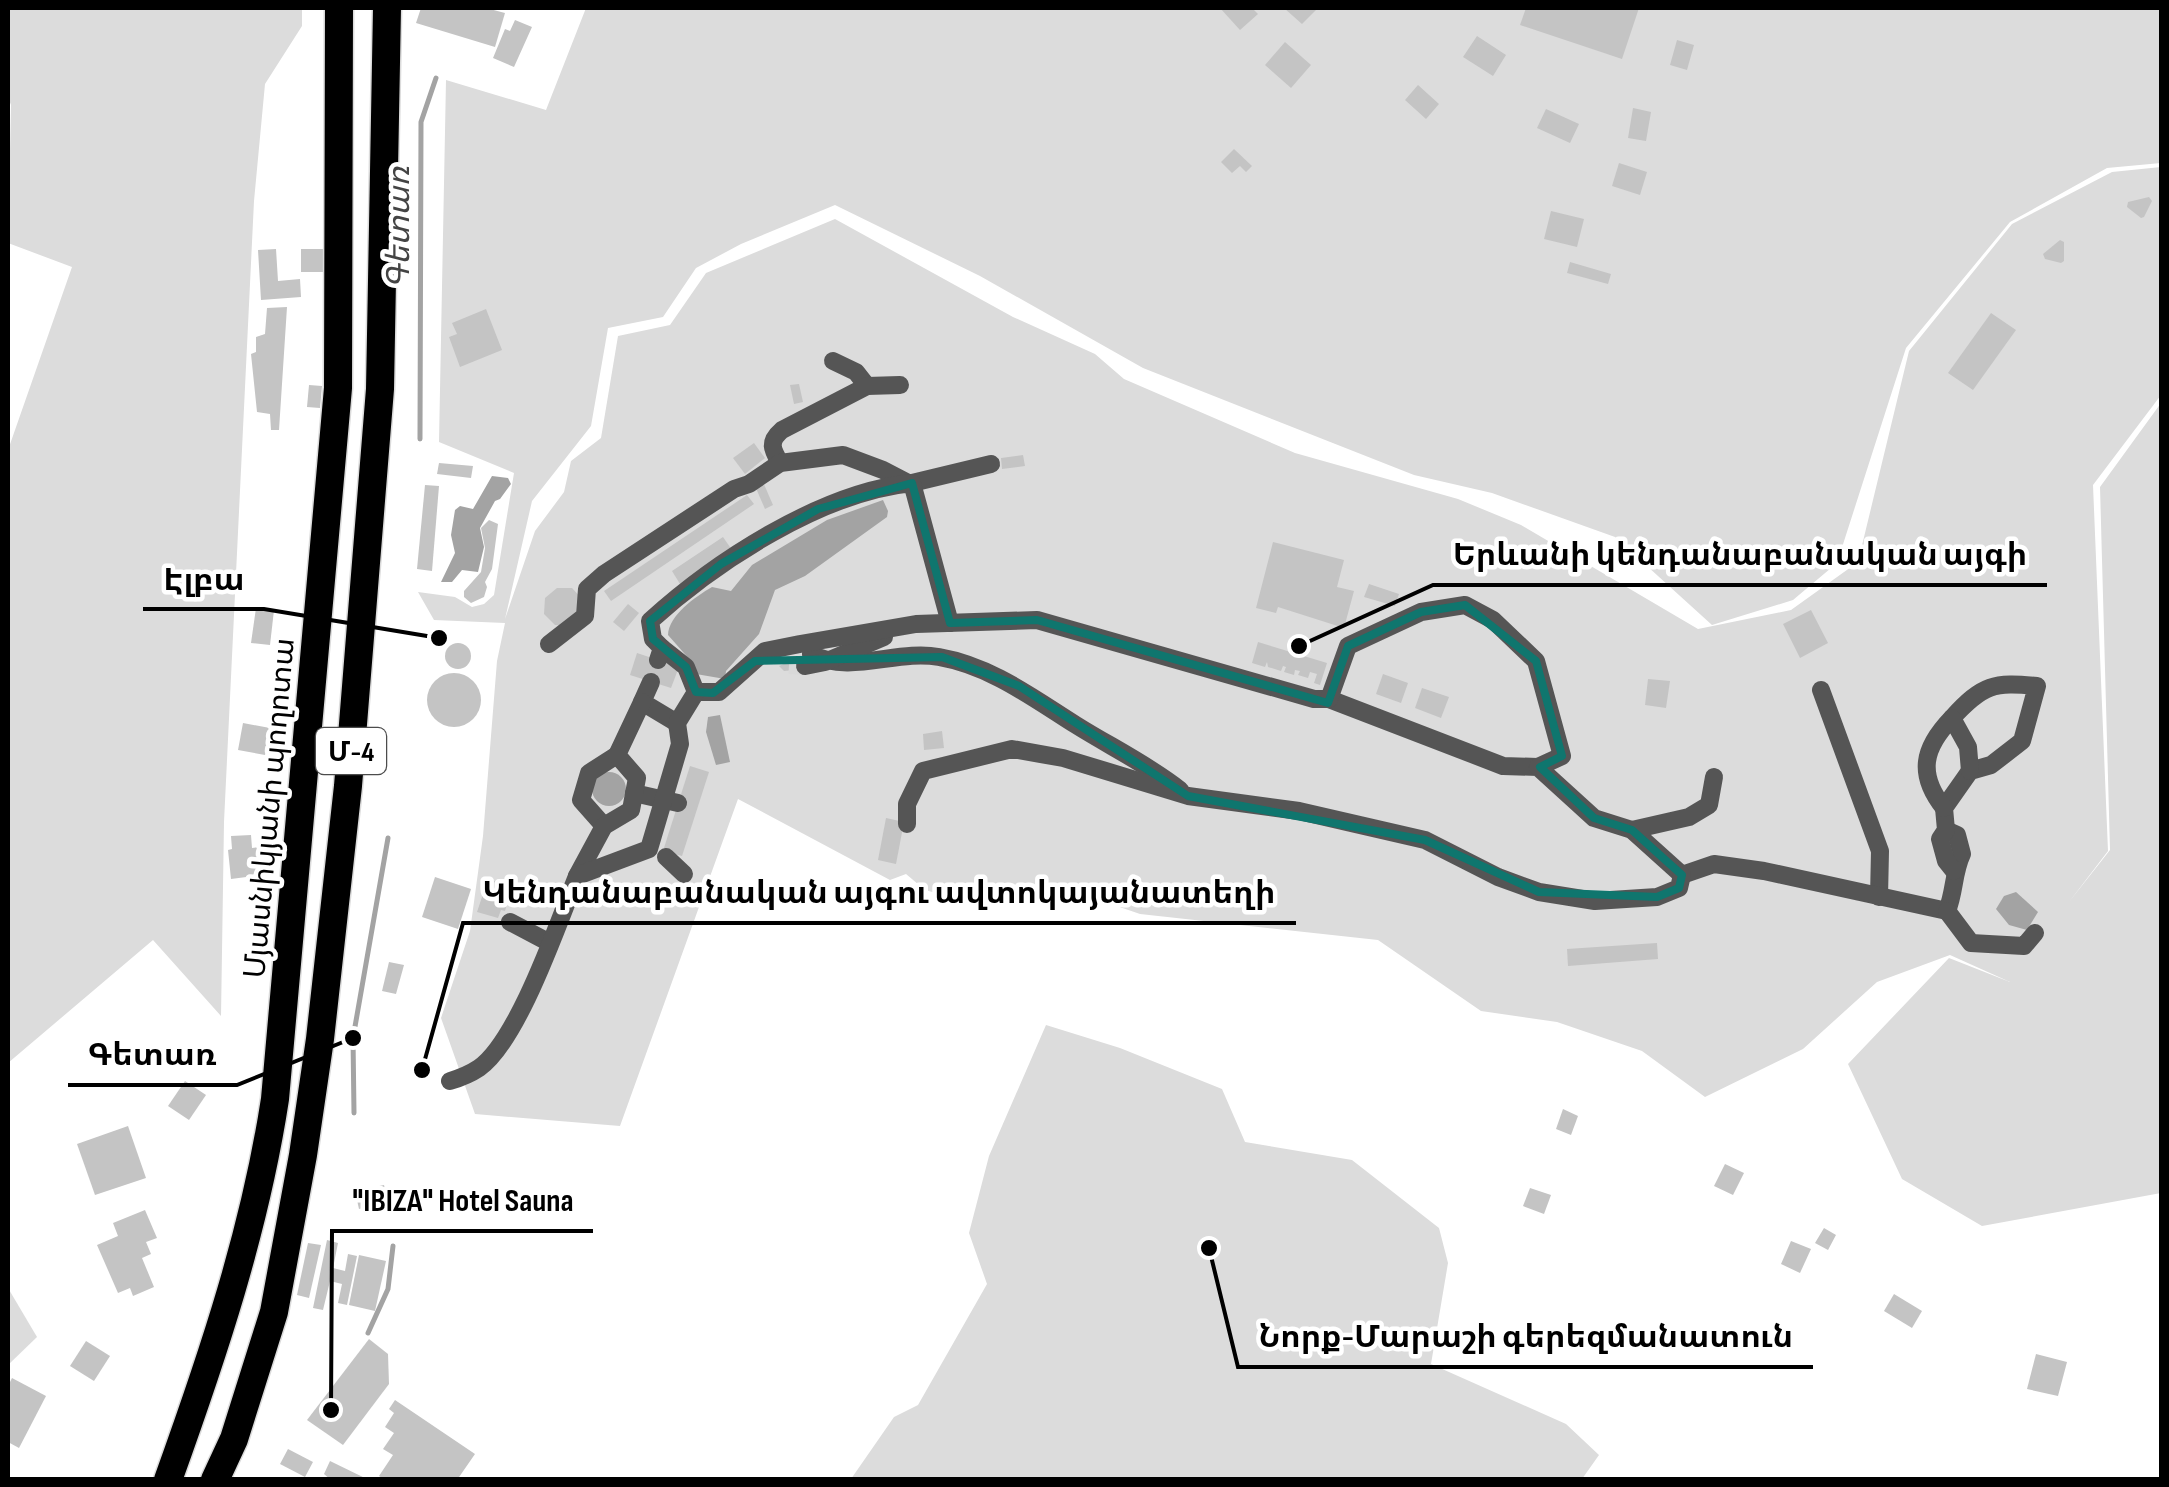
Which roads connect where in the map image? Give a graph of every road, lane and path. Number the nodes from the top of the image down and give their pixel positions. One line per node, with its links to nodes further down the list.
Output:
1 (339, 8): 40 (highway, Մյասնիկյանի պողոտա / Մ-4)
2 (387, 8): 41 (highway, Մ-4)
3 (833, 361): 5 (street)
4 (900, 385): 5 (street)
5 (867, 386): 6 (street)
6 (780, 463): 8 (street); 11 (street)
7 (990, 464): 8 (street)
8 (910, 483): 9 (street); 14 (street)
9 (950, 623): 10 (street); 15 (street)
10 (916, 624): 14 (street); 24 (street)
11 (549, 644)
12 (651, 682): 16 (street)
13 (1821, 690): 34 (street)
14 (696, 692): 18 (street)
15 (1329, 699): 20 (street); 20 (street)
16 (642, 702): 18 (street); 19 (street)
17 (1952, 718): 21 (street); 21 (street); 26 (street)
18 (679, 719): 25 (street)
19 (617, 755): 23 (street); 28 (street)
20 (1538, 768): 29 (street)
21 (1970, 771): 26 (street)
22 (1714, 776): 29 (street)
23 (634, 793): 25 (street); 28 (street)
24 (1188, 796): 27 (street); 32 (street)
25 (671, 800): 30 (street)
26 (1944, 808): 35 (street)
27 (907, 824)
28 (604, 826): 33 (street)
29 (1632, 830): 32 (street)
30 (661, 853): 31 (street); 33 (street)
31 (684, 874)
32 (1682, 875): 34 (street)
33 (577, 876): 38 (street)
34 (1880, 897): 35 (street)
35 (1947, 911): 37 (street)
36 (510, 922): 38 (street)
37 (2035, 933)
38 (550, 942): 39 (street)
39 (450, 1081)
40 (168, 1480)
41 (214, 1480)

